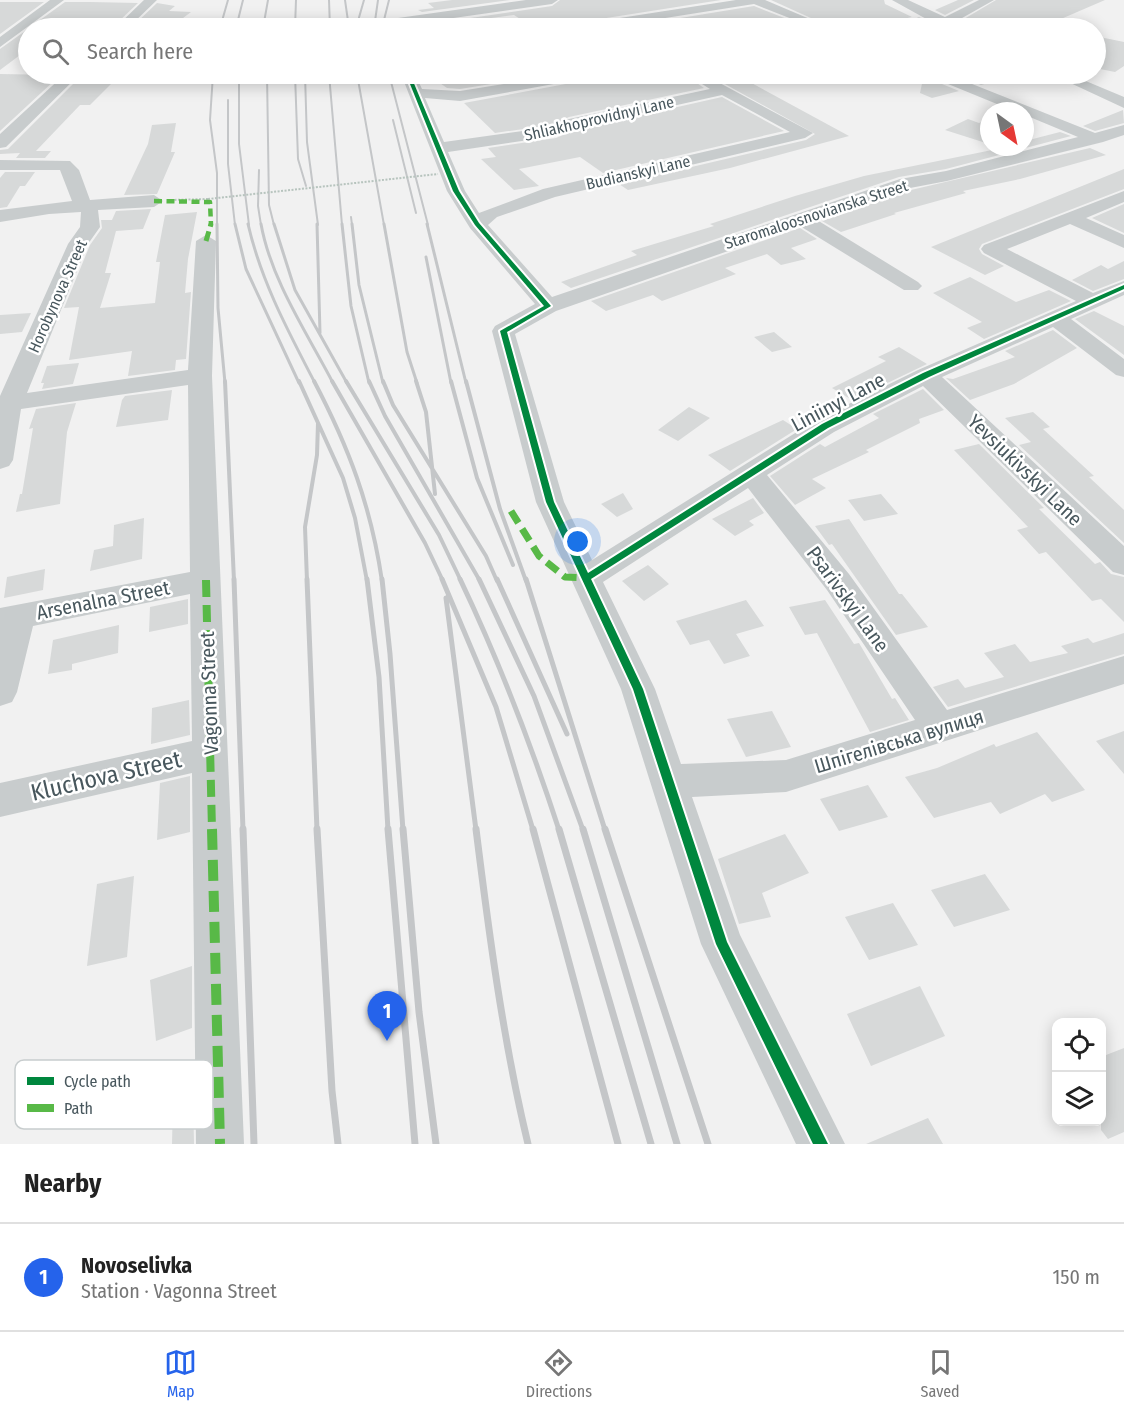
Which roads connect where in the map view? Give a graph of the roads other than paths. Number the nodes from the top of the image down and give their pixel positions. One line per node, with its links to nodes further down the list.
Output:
1 (58, 0): 7 (street)
2 (151, 0): 8 (street)
3 (552, 0): 9 (street)
4 (756, 0): 10 (street); 11 (street)
5 (898, 0): 12 (street)
6 (988, 0): 13 (street)
7 (34, 18)
8 (132, 18)
9 (441, 18)
10 (644, 18)
11 (796, 18)
12 (936, 18)
13 (952, 18)
14 (18, 30): 15 (street)
15 (0, 43)
16 (62, 84): 29 (street)
17 (412, 84): 31 (street)
18 (416, 84): 19 (street)
19 (529, 84)
20 (710, 84): 24 (street)
21 (960, 84): 28 (street)
22 (1081, 84): 25 (street)
23 (1124, 84): 25 (street)
24 (722, 91): 31 (street, Shliakhoprovidnyi Lane); 39 (street, Budianskyi Lane)
25 (1106, 95): 26 (street)
26 (1124, 103)
27 (1124, 130): 28 (street, Staromaloosnovianska Street)
28 (1092, 138): 30 (street); 38 (street, Staromaloosnovianska Street)
29 (0, 142)
30 (1124, 147)
31 (439, 161): 39 (street)
32 (0, 165): 35 (street, Horobynova Street)
33 (1124, 196): 37 (street)
34 (159, 200): 35 (street)
35 (85, 205): 36 (street); 50 (street, Horobynova Street)
36 (0, 216)
37 (1069, 217): 41 (street); 44 (street)
38 (800, 218): 42 (street); 45 (street, Staromaloosnovianska Street)
39 (477, 224): 45 (street)
40 (206, 242): 49 (street, Vagonna Street)
41 (1124, 242)
42 (911, 286)
43 (1124, 287): 44 (street, Liniinyi Lane)
44 (1093, 301): 46 (street, Liniinyi Lane)
45 (548, 306): 54 (street, Staromaloosnovianska Street)
46 (1055, 317): 47 (street); 48 (street, Liniinyi Lane)
47 (1124, 370)
48 (926, 375): 52 (street, Liniinyi Lane); 53 (street, Yevsiukivskyi Lane)
49 (200, 376): 50 (street); 55 (street, Vagonna Street)
50 (5, 404): 51 (street, Horobynova Street)
51 (0, 460)
52 (752, 473): 54 (street, Liniinyi Lane); 59 (street, Psarivskyi Lane)
53 (1124, 564)
54 (586, 578): 61 (street)
55 (206, 580): 56 (street, Arsenalna Street); 60 (street, Vagonna Street)
56 (10, 618): 58 (street)
57 (1124, 669): 59 (street, Шпігелівська вулиця)
58 (0, 692)
59 (940, 728): 61 (street, Шпігелівська вулиця)
60 (211, 753): 62 (street, Kluchova Street); 63 (street, Vagonna Street)
61 (668, 781): 64 (street)
62 (0, 800)
63 (220, 1144)
64 (821, 1144)

